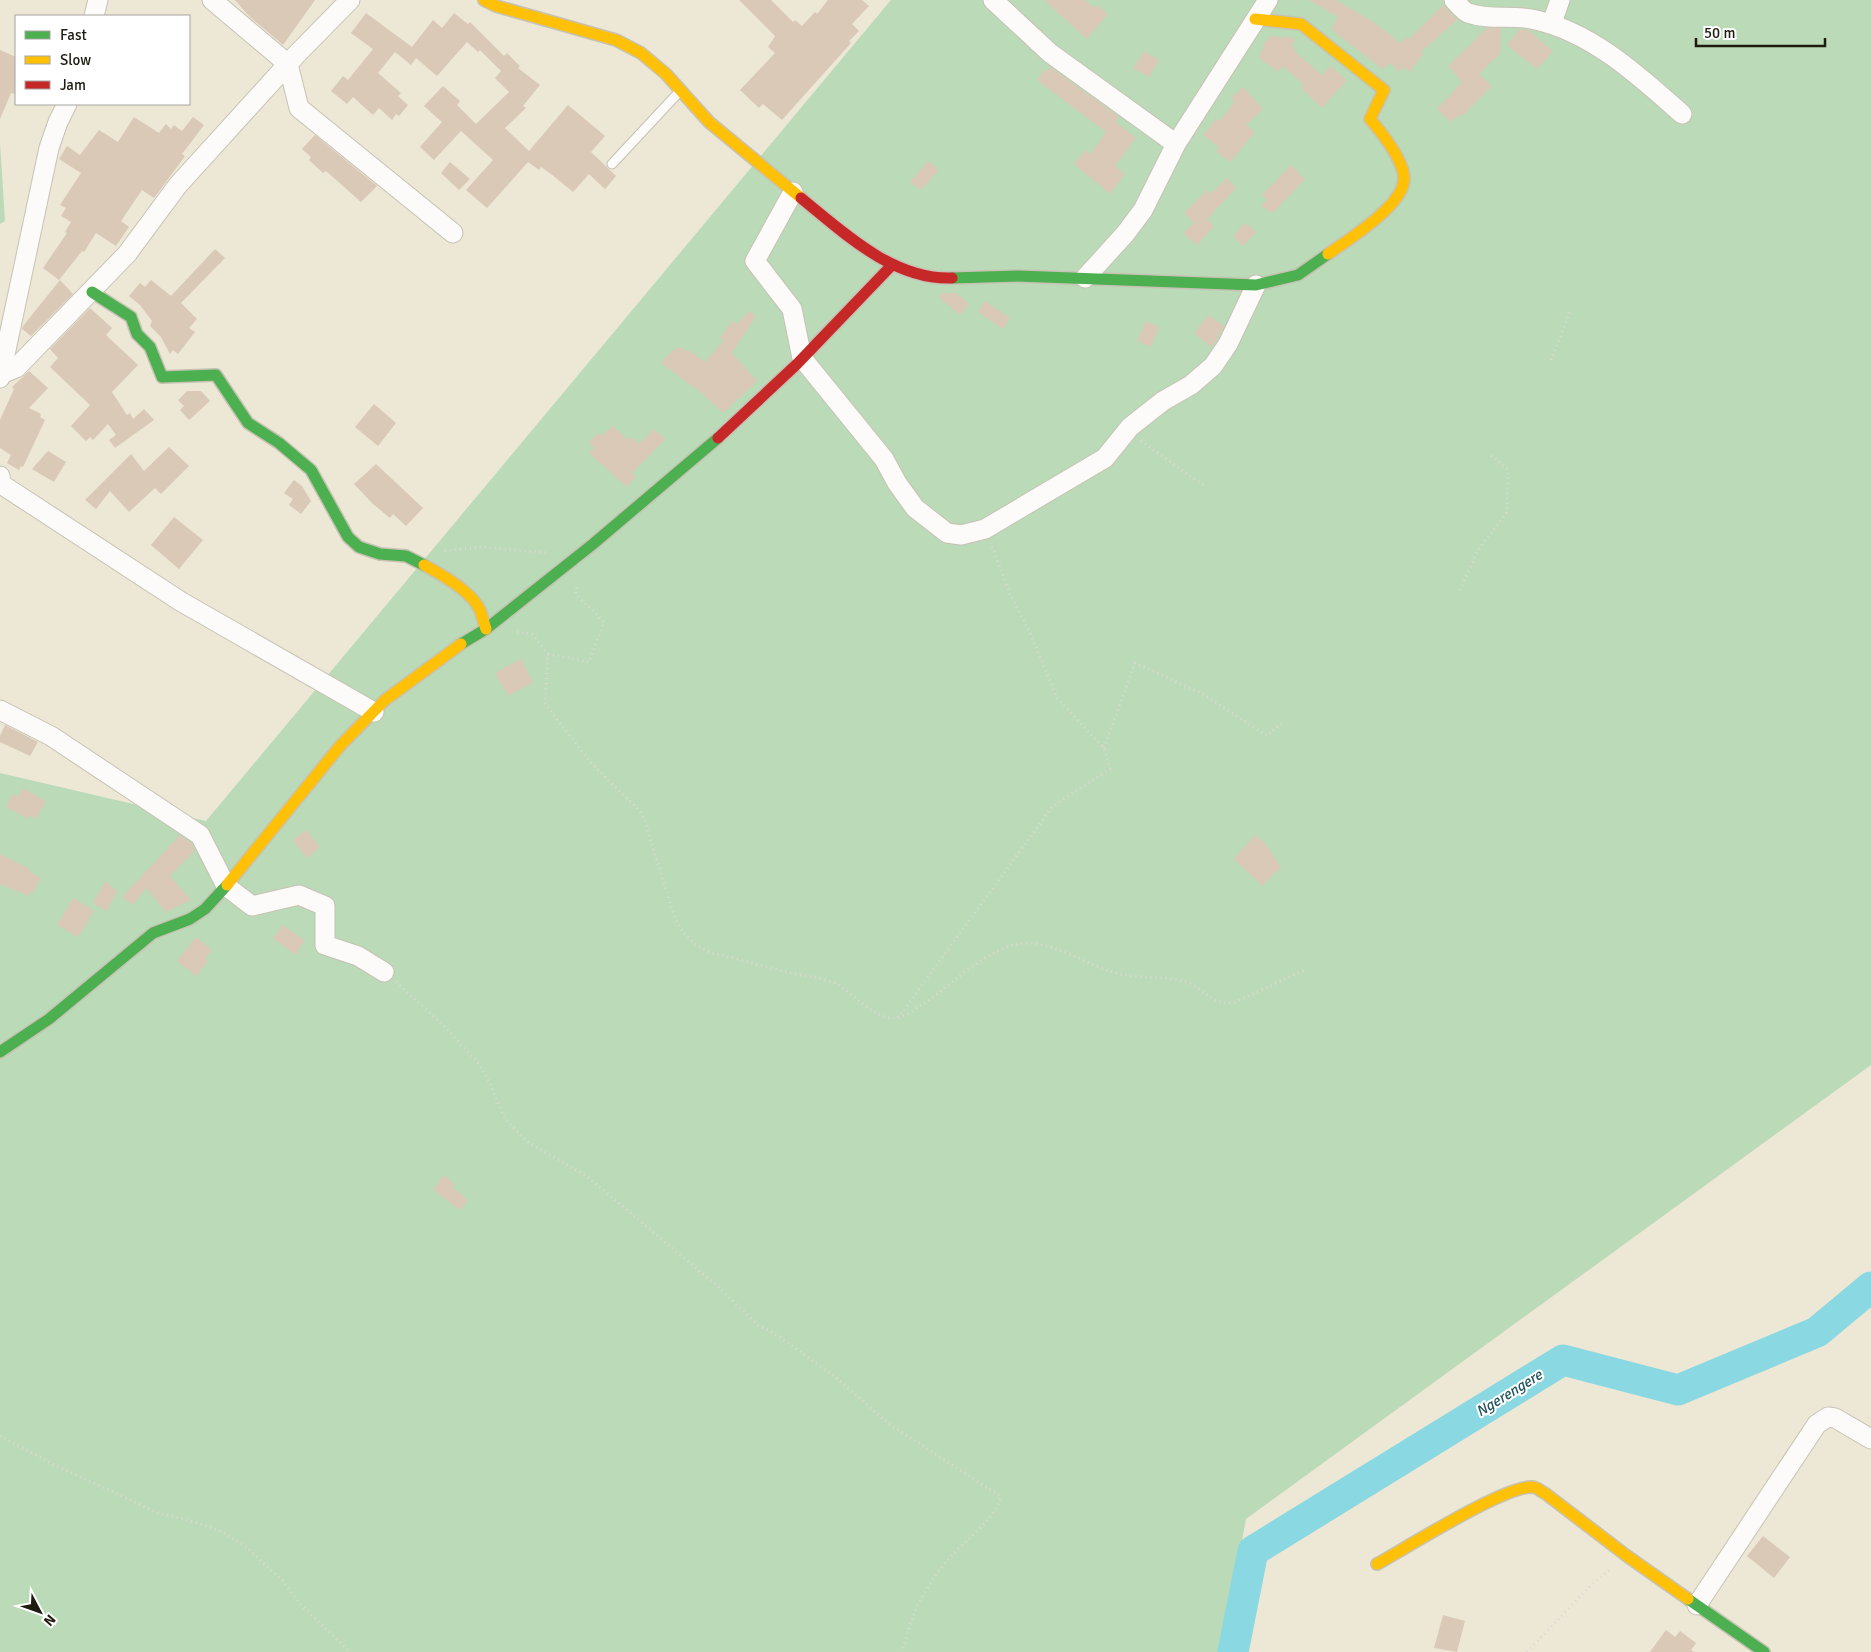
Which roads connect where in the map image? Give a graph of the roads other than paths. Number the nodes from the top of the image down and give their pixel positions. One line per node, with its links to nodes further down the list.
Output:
1 (98, 0): 9 (street)
2 (212, 0): 12 (street)
3 (350, 0): 12 (street)
4 (484, 0): 13 (street)
5 (993, 0): 16 (street)
6 (1268, 0): 10 (street)
7 (1454, 0): 11 (street)
8 (1560, 0): 11 (street)
9 (94, 15)
10 (1255, 19): 16 (street); 22 (street)
11 (1552, 23): 15 (street)
12 (288, 64): 19 (street); 23 (street)
13 (680, 91): 17 (lane); 18 (street)
14 (66, 105): 25 (street)
15 (1682, 114)
16 (1176, 144): 21 (street)
17 (612, 164)
18 (793, 192): 20 (street); 24 (street)
19 (453, 233)
20 (892, 265): 21 (street); 24 (street)
21 (1085, 278): 22 (street)
22 (1256, 285): 24 (street)
23 (92, 292): 25 (street); 27 (street)
24 (802, 358): 27 (street)
25 (1, 376)
26 (0, 476): 29 (street)
27 (486, 629): 29 (street)
28 (0, 710): 30 (street)
29 (374, 712): 30 (street)
30 (226, 886): 31 (street); 32 (street)
31 (384, 972)
32 (0, 1052)
33 (1871, 1439): 35 (street)
34 (1377, 1564): 35 (street)
35 (1697, 1605): 36 (street)
36 (1764, 1652)

